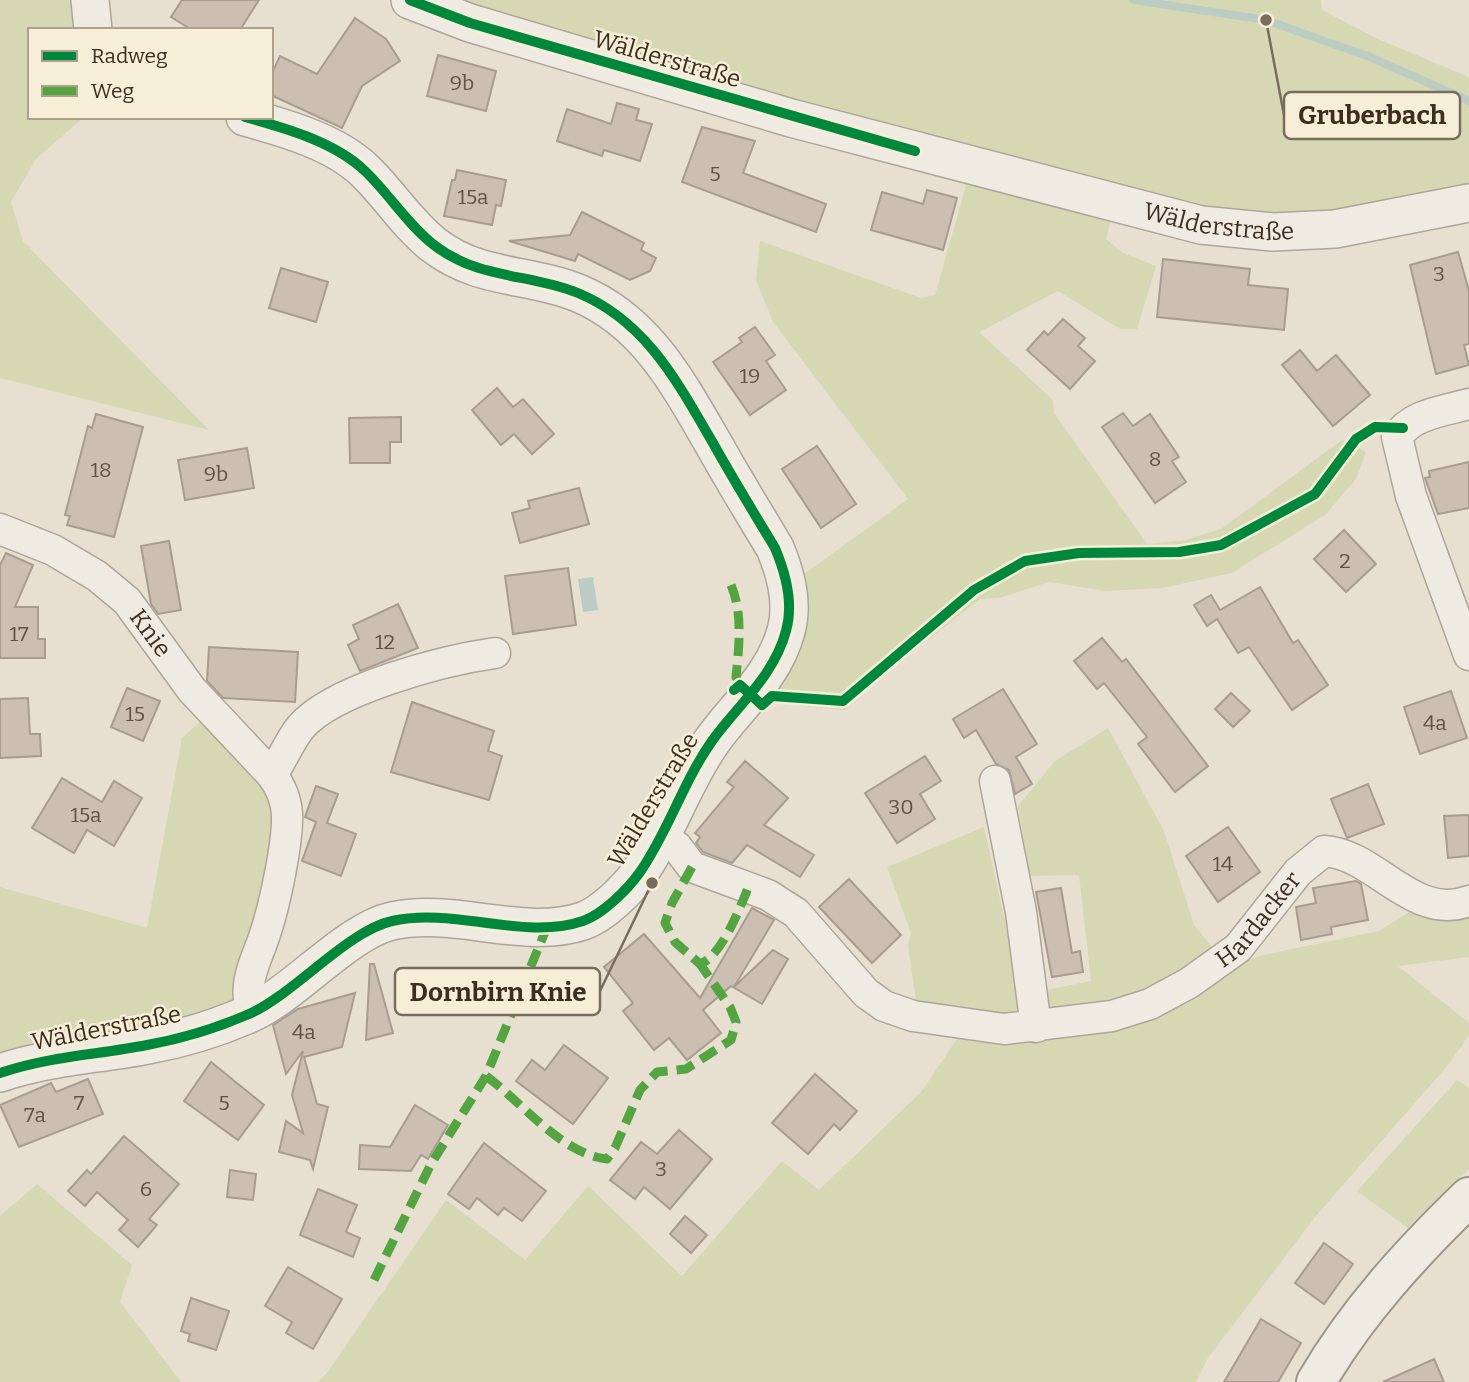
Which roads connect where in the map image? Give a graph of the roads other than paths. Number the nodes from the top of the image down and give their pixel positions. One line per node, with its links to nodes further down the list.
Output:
1 (90, 0): 3 (street)
2 (410, 0): 5 (street, Wälderstraße)
3 (93, 28)
4 (252, 119): 12 (street, Wälderstraße)
5 (1469, 203)
6 (1469, 404): 9 (street)
7 (0, 529): 10 (street, Knie)
8 (495, 653): 10 (street)
9 (1469, 655)
10 (272, 775): 14 (street, Knie)
11 (995, 781): 15 (street)
12 (661, 835): 14 (street, Wälderstraße); 15 (street, Hardacker)
13 (1469, 901): 15 (street, Hardacker)
14 (251, 1013): 16 (street, Wälderstraße)
15 (1036, 1027)
16 (0, 1073)
17 (1469, 1197): 18 (main road)
18 (1316, 1382)

